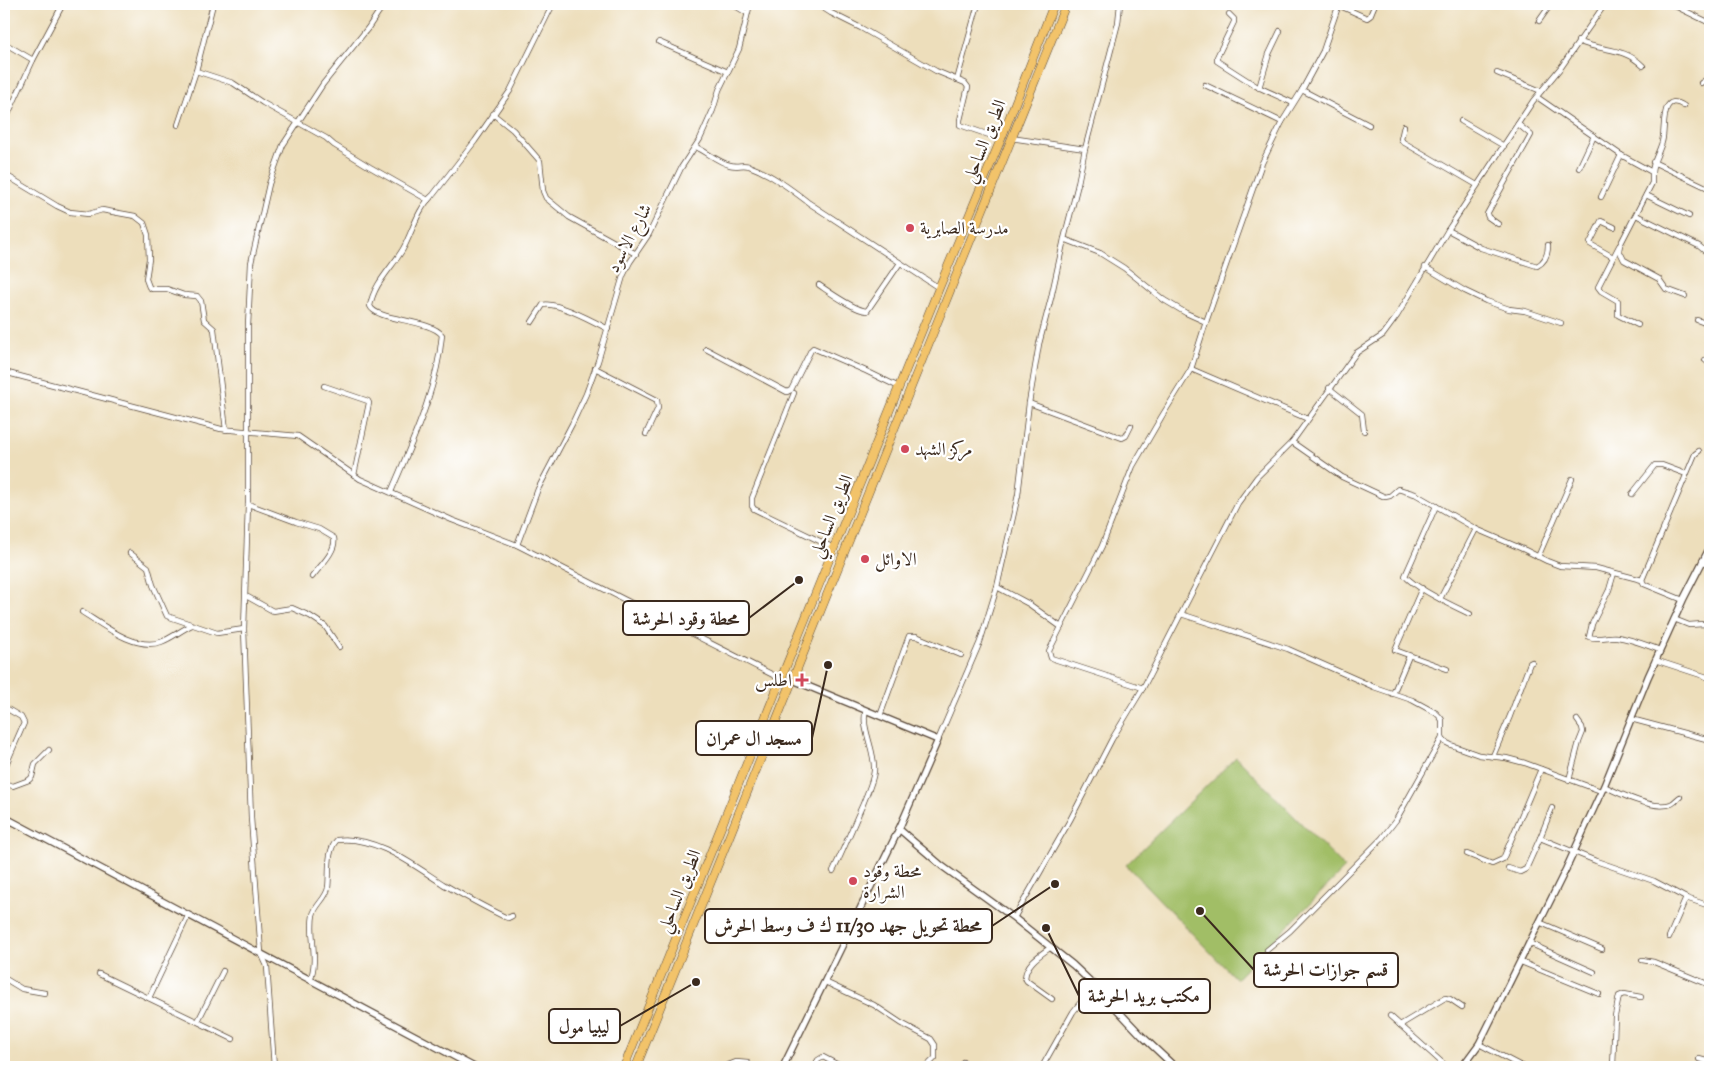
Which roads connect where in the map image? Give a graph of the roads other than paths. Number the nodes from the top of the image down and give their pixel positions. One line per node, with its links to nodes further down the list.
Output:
1 (63, 4): 25 (street)
2 (213, 4): 27 (street)
3 (384, 4): 42 (street)
4 (553, 4): 40 (street)
5 (732, 4): 17 (street)
6 (750, 4): 17 (street, شارع الاسود)
7 (817, 4): 31 (street)
8 (978, 4): 31 (street)
9 (1054, 4): 51 (highway, الطريق الساحلي)
10 (1066, 4): 50 (highway, الطريق الساحلي)
11 (1120, 4): 54 (street)
12 (1375, 4): 16 (street)
13 (1551, 4): 19 (street)
14 (1605, 4): 22 (street)
15 (1671, 4): 20 (street)
16 (1338, 5): 35 (street)
17 (748, 13): 28 (street, شارع الاسود)
18 (1229, 14): 34 (street)
19 (1539, 21)
20 (1710, 22)
21 (1280, 31): 34 (street)
22 (1578, 41): 26 (street); 36 (street)
23 (659, 42): 28 (street)
24 (4, 43): 25 (street)
25 (33, 60): 44 (street)
26 (1643, 66)
27 (196, 71): 42 (street); 45 (street)
28 (728, 72): 53 (street, شارع الاسود)
29 (1710, 72): 32 (street)
30 (1497, 73): 36 (street)
31 (957, 80): 51 (street)
32 (1701, 84)
33 (1204, 86): 43 (street)
34 (1259, 88): 38 (street)
35 (1302, 90): 38 (street); 47 (street)
36 (1541, 91): 37 (street)
37 (1537, 97): 46 (street); 49 (street)
38 (1294, 103): 43 (street)
39 (1684, 106): 56 (street)
40 (493, 114): 64 (street); 74 (street)
41 (1461, 121): 52 (street)
42 (297, 122): 64 (street); 105 (street)
43 (1282, 122): 83 (street)
44 (4, 123)
45 (178, 124)
46 (1518, 124): 52 (street); 67 (street)
47 (1370, 125)
48 (1404, 126): 60 (street)
49 (1594, 136): 55 (street); 57 (street)
50 (1011, 138): 54 (street); 101 (highway, الطريق الساحلي)
51 (1001, 139): 79 (highway, الطريق الساحلي)
52 (1504, 146): 60 (street)
53 (696, 147): 74 (street, شارع الاسود); 76 (street)
54 (1085, 149): 70 (street)
55 (1621, 155): 58 (street); 63 (street)
56 (1653, 162): 58 (street); 61 (street)
57 (1579, 168)
58 (1652, 172): 62 (street)
59 (4, 174): 103 (street)
60 (1477, 185): 69 (street)
61 (1706, 187)
62 (1646, 195): 65 (street); 66 (street)
63 (1601, 197)
64 (428, 200): 112 (street)
65 (1636, 215): 72 (street); 73 (street)
66 (1689, 216)
67 (1498, 224)
68 (1614, 227): 75 (street)
69 (1448, 230): 71 (street); 77 (street)
70 (1064, 239): 83 (street); 98 (street)
71 (1548, 245)
72 (1620, 245): 75 (street); 80 (street)
73 (1704, 251)
74 (636, 254): 87 (street, شارع الاسود)
75 (1613, 257): 85 (street)
76 (900, 263): 78 (street); 79 (street)
77 (1425, 267): 84 (street); 96 (street)
78 (819, 285)
79 (939, 288): 95 (highway, الطريق الساحلي)
80 (1685, 296)
81 (1698, 320): 86 (street)
82 (532, 322): 87 (street)
83 (1206, 322): 92 (street)
84 (1561, 323)
85 (1638, 324)
86 (1710, 325)
87 (608, 329): 91 (street, شارع الاسود)
88 (706, 349): 95 (street)
89 (1705, 360): 90 (street)
90 (1710, 364)
91 (595, 368): 106 (street); 117 (street, شارع الاسود)
92 (1192, 369): 100 (street); 138 (street)
93 (4, 372): 103 (street)
94 (324, 386): 110 (street)
95 (899, 387): 99 (highway, الطريق الساحلي)
96 (1329, 388): 100 (street); 104 (street)
97 (794, 393): 119 (street)
98 (1029, 402): 102 (street); 127 (street)
99 (888, 417): 101 (highway); 119 (highway, الطريق الساحلي)
100 (1308, 420): 107 (street)
101 (897, 421): 149 (highway, الطريق الساحلي)
102 (1131, 426)
103 (226, 430): 105 (street)
104 (1364, 431)
105 (247, 432): 110 (street); 114 (street)
106 (646, 434)
107 (1292, 442): 115 (street); 133 (street)
108 (1699, 451): 109 (street)
109 (1686, 474): 113 (street); 126 (street)
110 (354, 475): 112 (street)
111 (1572, 479): 121 (street)
112 (391, 492): 117 (street)
113 (1632, 494)
114 (248, 504): 125 (street); 129 (street)
115 (1436, 506): 116 (street); 128 (street)
116 (1476, 529): 121 (street); 130 (street)
117 (517, 544): 148 (street)
118 (1710, 547): 122 (street)
119 (834, 548): 148 (highway, الطريق الساحلي)
120 (130, 553): 136 (street)
121 (1538, 557): 124 (street)
122 (1702, 561): 123 (street); 131 (street)
123 (1710, 565)
124 (1614, 572): 126 (street); 141 (street)
125 (312, 577)
126 (1642, 580): 131 (street)
127 (998, 586): 138 (street); 158 (street)
128 (1422, 588): 130 (street); 143 (street)
129 (246, 596): 139 (street); 140 (street)
130 (1440, 599): 134 (street)
131 (1683, 600): 135 (street)
132 (82, 612): 136 (street)
133 (1181, 614): 150 (street); 151 (street)
134 (1470, 614)
135 (1674, 619): 137 (street); 141 (street)
136 (192, 625): 139 (street)
137 (1710, 626)
138 (1061, 627): 150 (street)
139 (244, 629): 187 (street)
140 (339, 647)
141 (1660, 650): 144 (street)
142 (961, 654): 154 (street)
143 (1410, 656): 146 (street); 151 (street)
144 (1656, 660): 147 (street); 155 (street)
145 (1532, 662): 161 (street)
146 (1447, 669)
147 (1710, 678)
148 (781, 679): 214 (highway, الطريق الساحلي)
149 (793, 680): 153 (street); 215 (highway, الطريق الساحلي)
150 (1143, 688): 180 (street)
151 (1394, 694): 157 (street)
152 (4, 707): 162 (street)
153 (866, 710): 154 (street); 175 (street)
154 (880, 716): 158 (street)
155 (1631, 719): 159 (street); 166 (street)
156 (1577, 720): 164 (street)
157 (1442, 738): 161 (street); 186 (street)
158 (938, 740): 170 (street)
159 (1710, 740)
160 (49, 750): 165 (street)
161 (1493, 756): 163 (street)
162 (4, 769)
163 (1541, 769): 164 (street); 173 (street)
164 (1569, 780): 166 (street)
165 (4, 783)
166 (1602, 788): 167 (street); 172 (street)
167 (1680, 797)
168 (1552, 808): 171 (street)
169 (4, 817): 178 (street)
170 (899, 829): 180 (street); 195 (street)
171 (1540, 838): 172 (street); 174 (street)
172 (1574, 852): 176 (street); 181 (street)
173 (1467, 854)
174 (1508, 868)
175 (833, 871)
176 (1686, 898): 177 (street); 182 (street)
177 (1710, 906)
178 (188, 916): 187 (street); 201 (street)
179 (512, 916): 194 (street)
180 (1014, 918): 184 (street)
181 (1539, 922): 183 (street); 185 (street)
182 (1669, 937)
183 (1529, 943): 189 (street); 191 (street)
184 (1051, 947): 196 (street); 202 (street)
185 (1602, 949)
186 (1267, 950)
187 (261, 954): 194 (street); 212 (street)
188 (1642, 960): 197 (street)
189 (1521, 962): 199 (street); 208 (street)
190 (223, 972): 205 (street)
191 (1594, 972)
192 (99, 974): 201 (street)
193 (4, 978): 198 (street)
194 (310, 980): 213 (street)
195 (825, 982): 218 (street); 221 (street)
196 (1094, 985): 223 (street); 224 (street)
197 (1710, 985)
198 (45, 993)
199 (1600, 994)
200 (1641, 997): 228 (street)
201 (149, 998): 205 (street)
202 (1052, 999)
203 (1462, 1007): 206 (street)
204 (1390, 1016): 206 (street)
205 (198, 1021): 207 (street)
206 (1400, 1025): 225 (street)
207 (233, 1039)
208 (1479, 1044): 226 (street); 227 (street)
209 (1699, 1059): 211 (street)
210 (963, 1062): 222 (street)
211 (1710, 1062)
212 (274, 1067)
213 (472, 1067)
214 (624, 1067)
215 (636, 1067)
216 (723, 1067): 217 (street)
217 (749, 1067)
218 (783, 1067)
219 (814, 1067): 220 (street)
220 (842, 1067)
221 (926, 1067)
222 (973, 1067)
223 (1042, 1067)
224 (1175, 1067)
225 (1447, 1067)
226 (1462, 1067)
227 (1523, 1067)
228 (1613, 1067)

